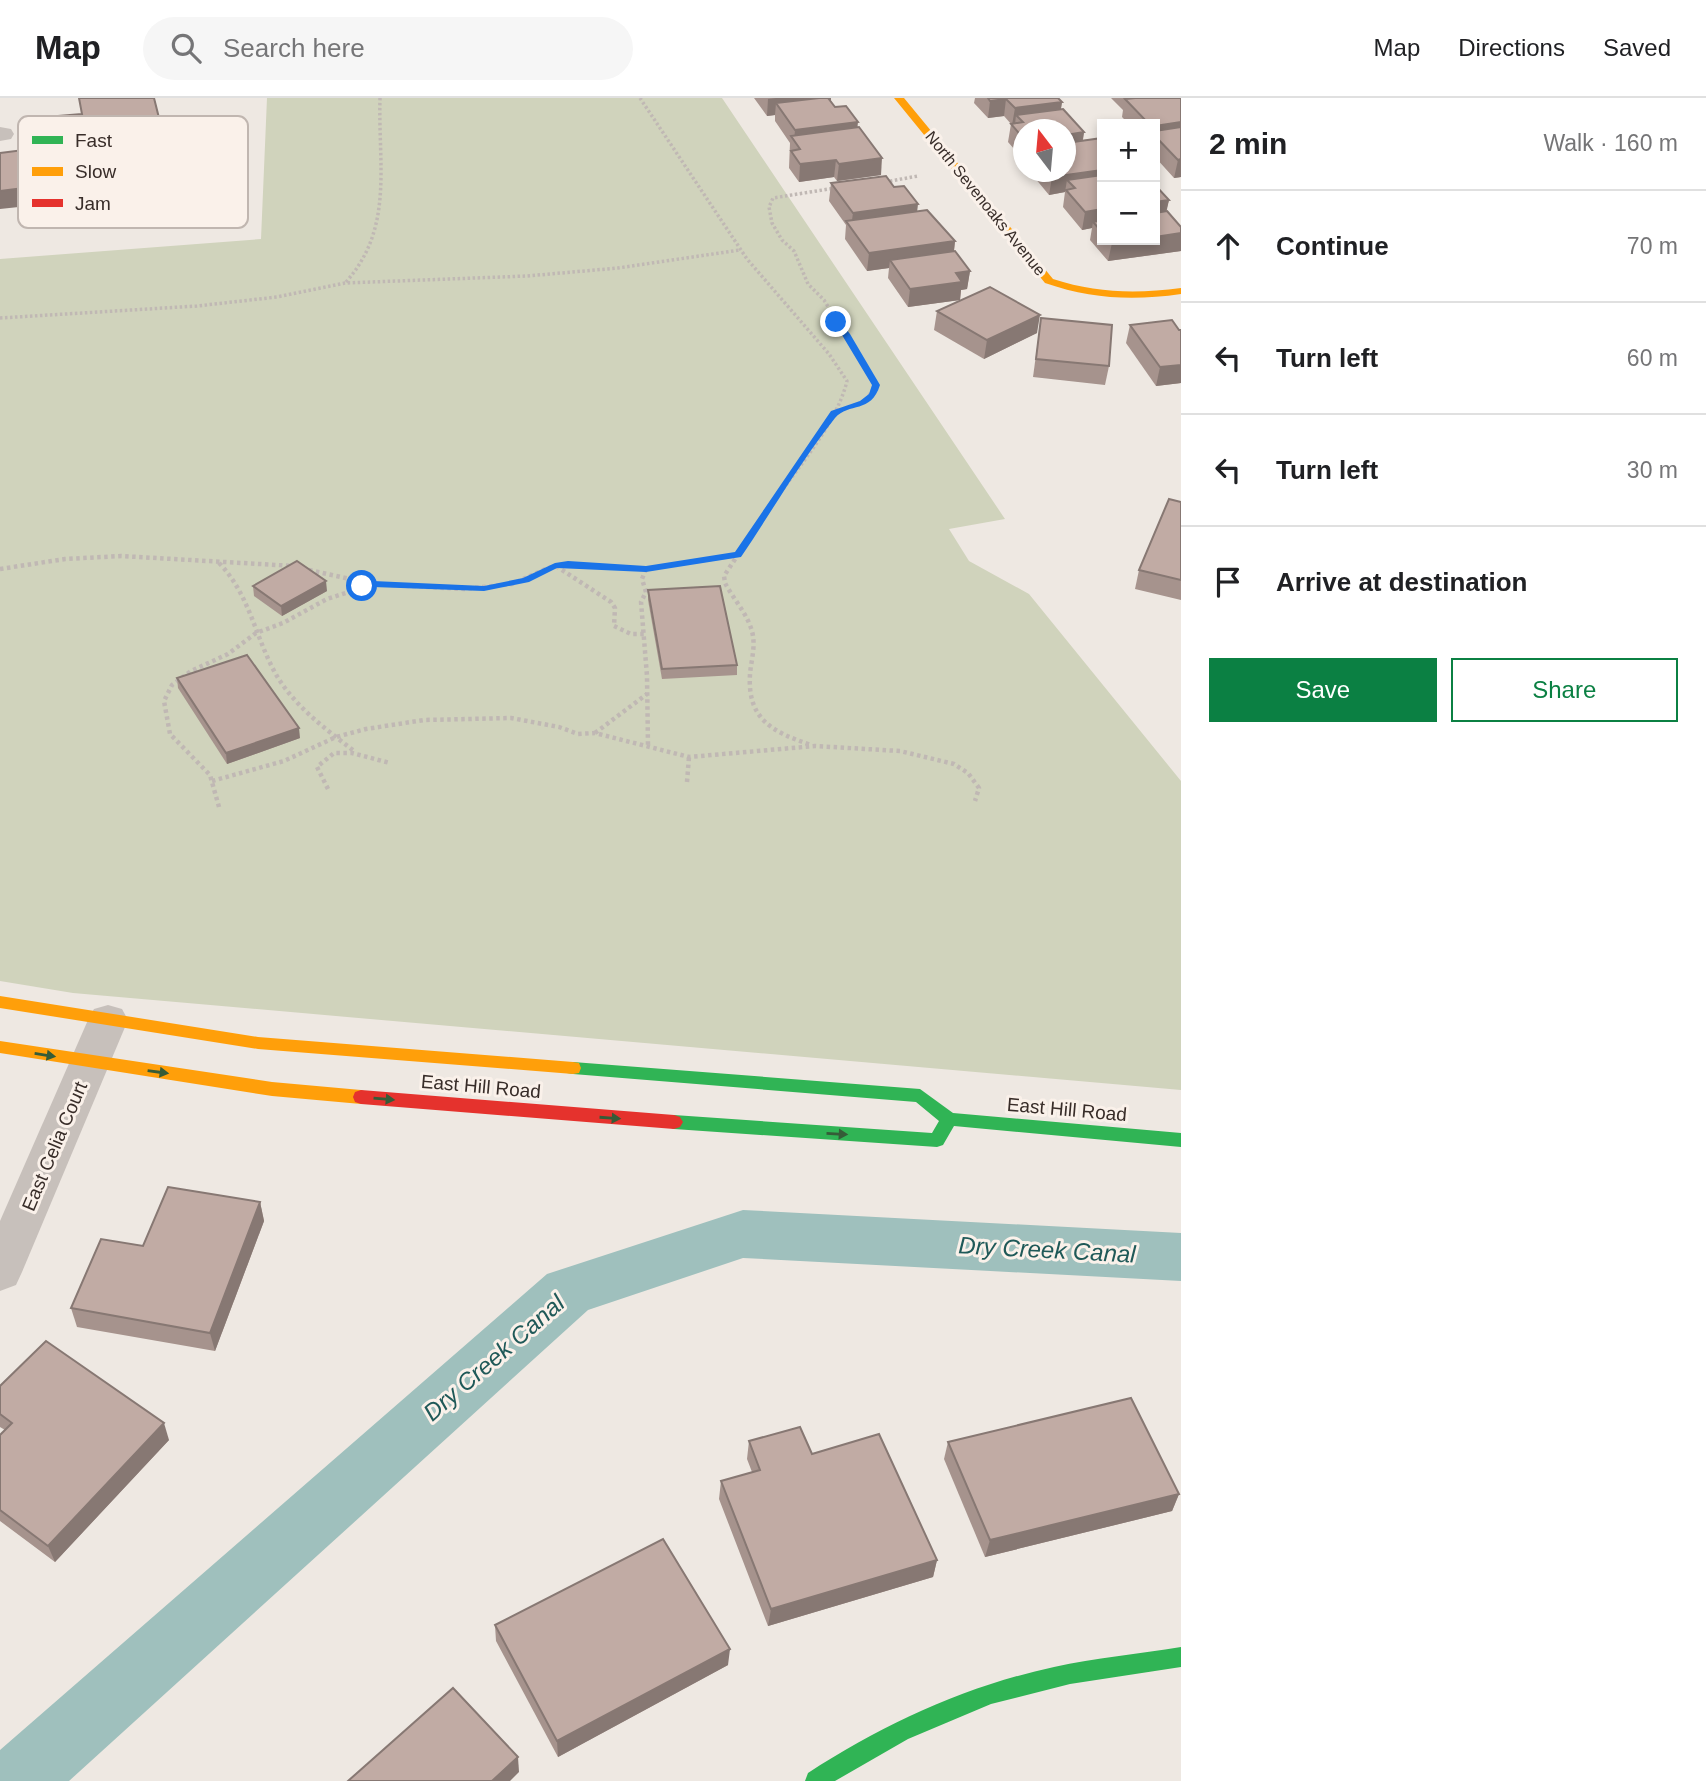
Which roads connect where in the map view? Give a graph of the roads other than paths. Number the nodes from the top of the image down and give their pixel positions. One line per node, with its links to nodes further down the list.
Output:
1 (899, 98): 2 (street, North Sevenoaks Avenue)
2 (1181, 291)
3 (0, 1002): 4 (street, East Hill Road)
4 (108, 1020): 6 (street, East Celia Court); 7 (street, East Hill Road)
5 (0, 1047): 6 (street, East Hill Road, one-way to 6)
6 (90, 1062): 7 (street, East Hill Road, one-way to 7); 9 (street, East Celia Court)
7 (948, 1119): 8 (street, East Hill Road)
8 (1181, 1140)
9 (0, 1272)
10 (1181, 1657): 11 (street)
11 (816, 1781)

